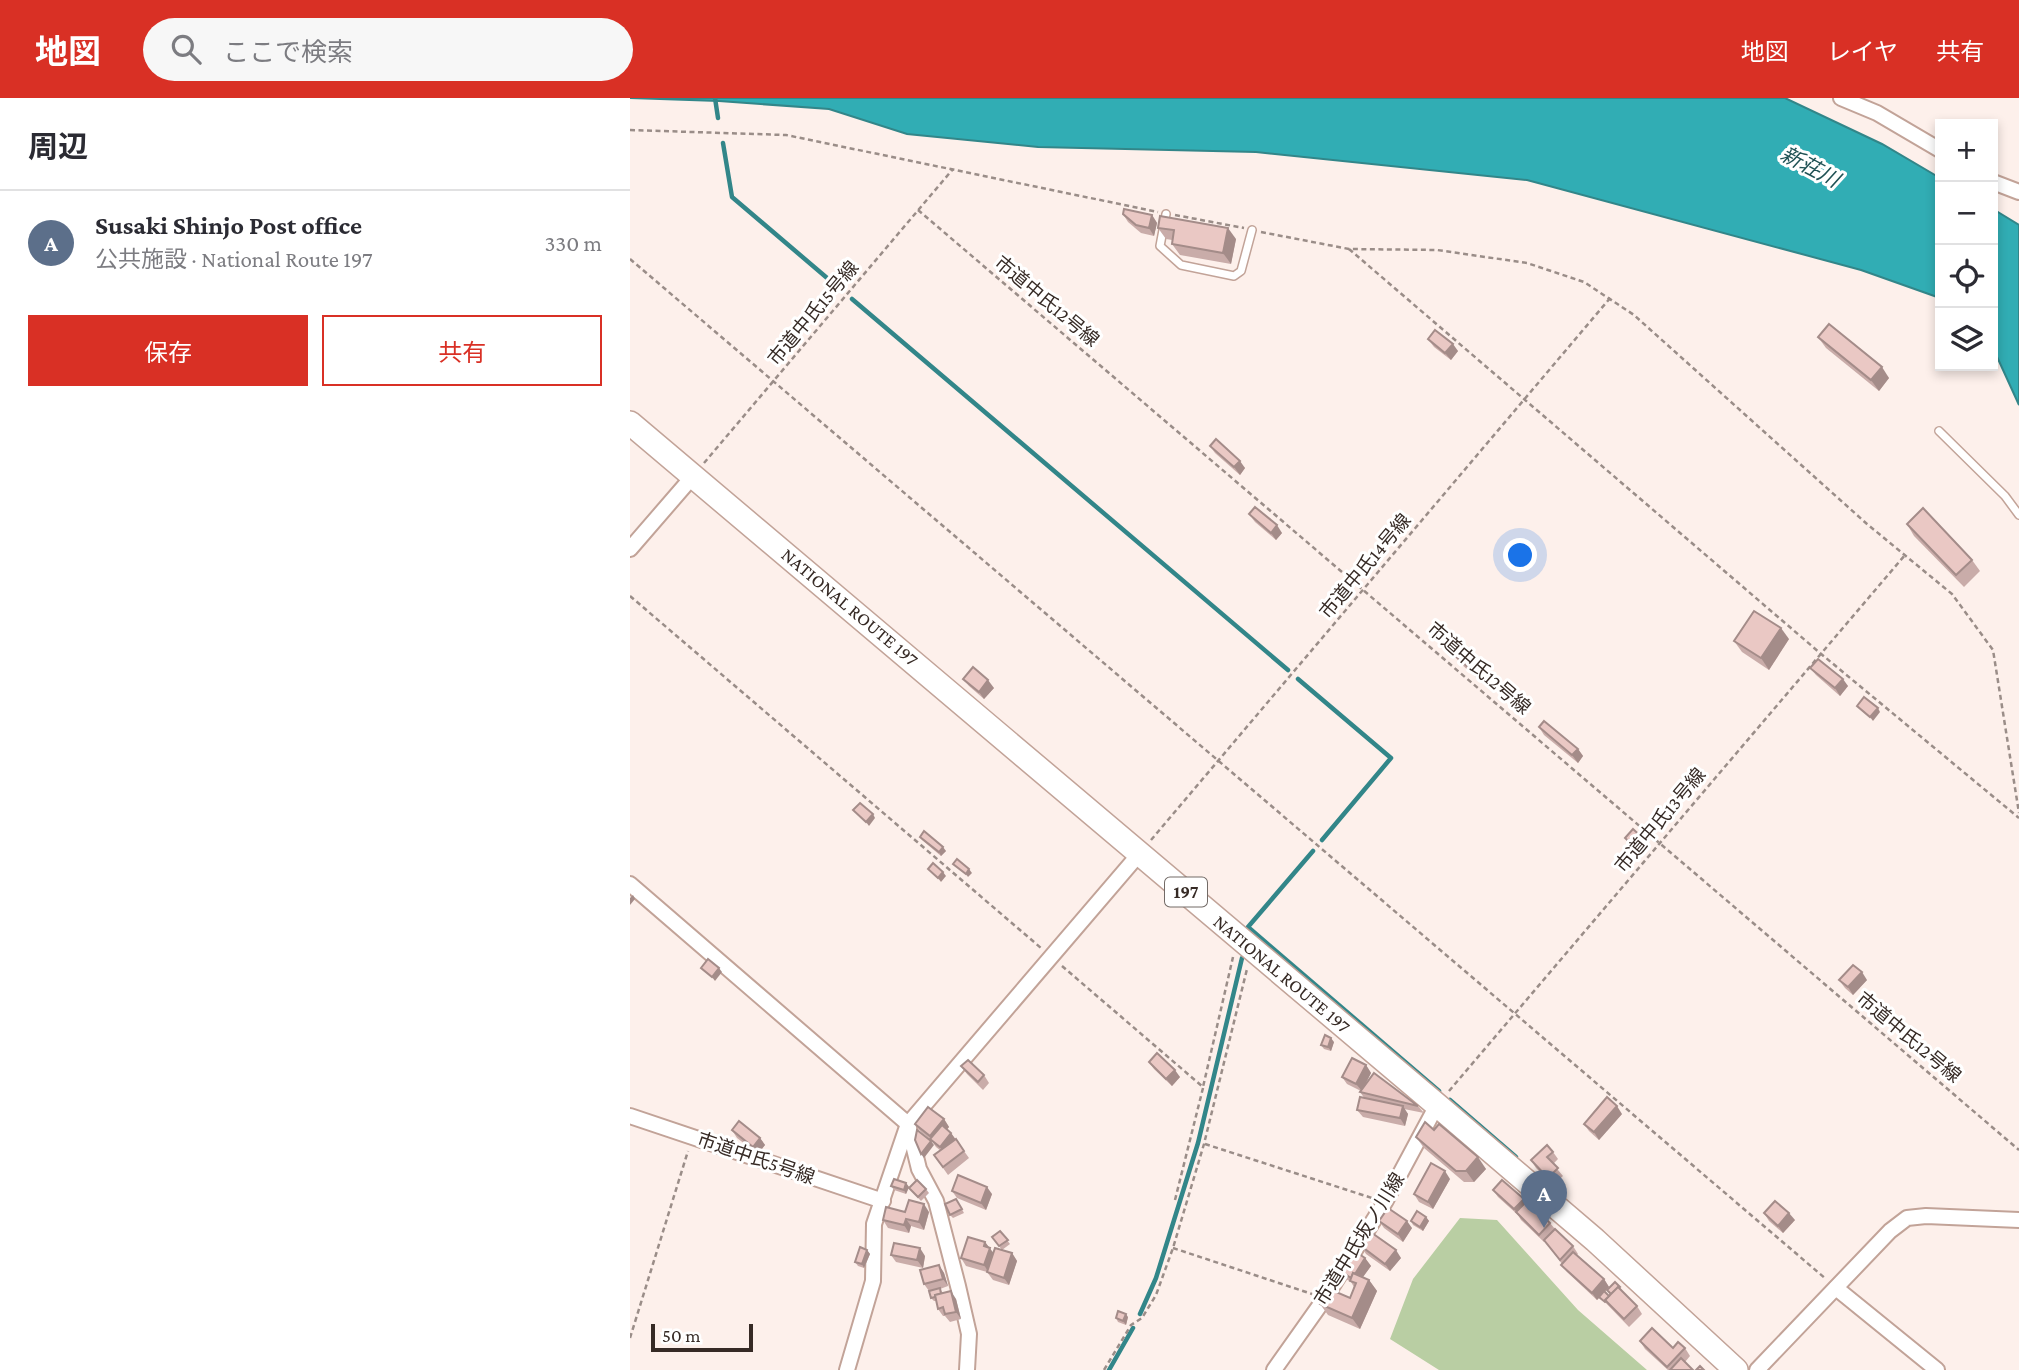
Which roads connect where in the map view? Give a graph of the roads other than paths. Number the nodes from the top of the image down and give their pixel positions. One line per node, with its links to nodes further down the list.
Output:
1 (1840, 98): 2 (street)
2 (1935, 147)
3 (1998, 184): 4 (street)
4 (2019, 192)
5 (1166, 214): 6 (lane)
6 (1252, 230)
7 (630, 423): 9 (highway, NATIONAL ROUTE 197 / 197)
8 (1939, 431): 10 (lane)
9 (694, 475): 11 (street); 12 (highway, NATIONAL ROUTE 197 / 197)
10 (2019, 516)
11 (630, 549)
12 (1140, 853): 14 (highway, NATIONAL ROUTE 197 / 197); 16 (street)
13 (630, 884): 16 (street)
14 (1437, 1105): 22 (street, 市道中氏坂ノ川線); 23 (highway, NATIONAL ROUTE 197 / 197)
15 (630, 1116): 17 (street, 市道中氏5号線)
16 (908, 1124): 17 (street); 21 (street)
17 (883, 1200): 20 (street)
18 (2019, 1220): 19 (street)
19 (1836, 1288): 24 (street); 25 (street)
20 (847, 1370)
21 (967, 1370)
22 (1274, 1370)
23 (1735, 1370)
24 (1757, 1370)
25 (1937, 1370)

